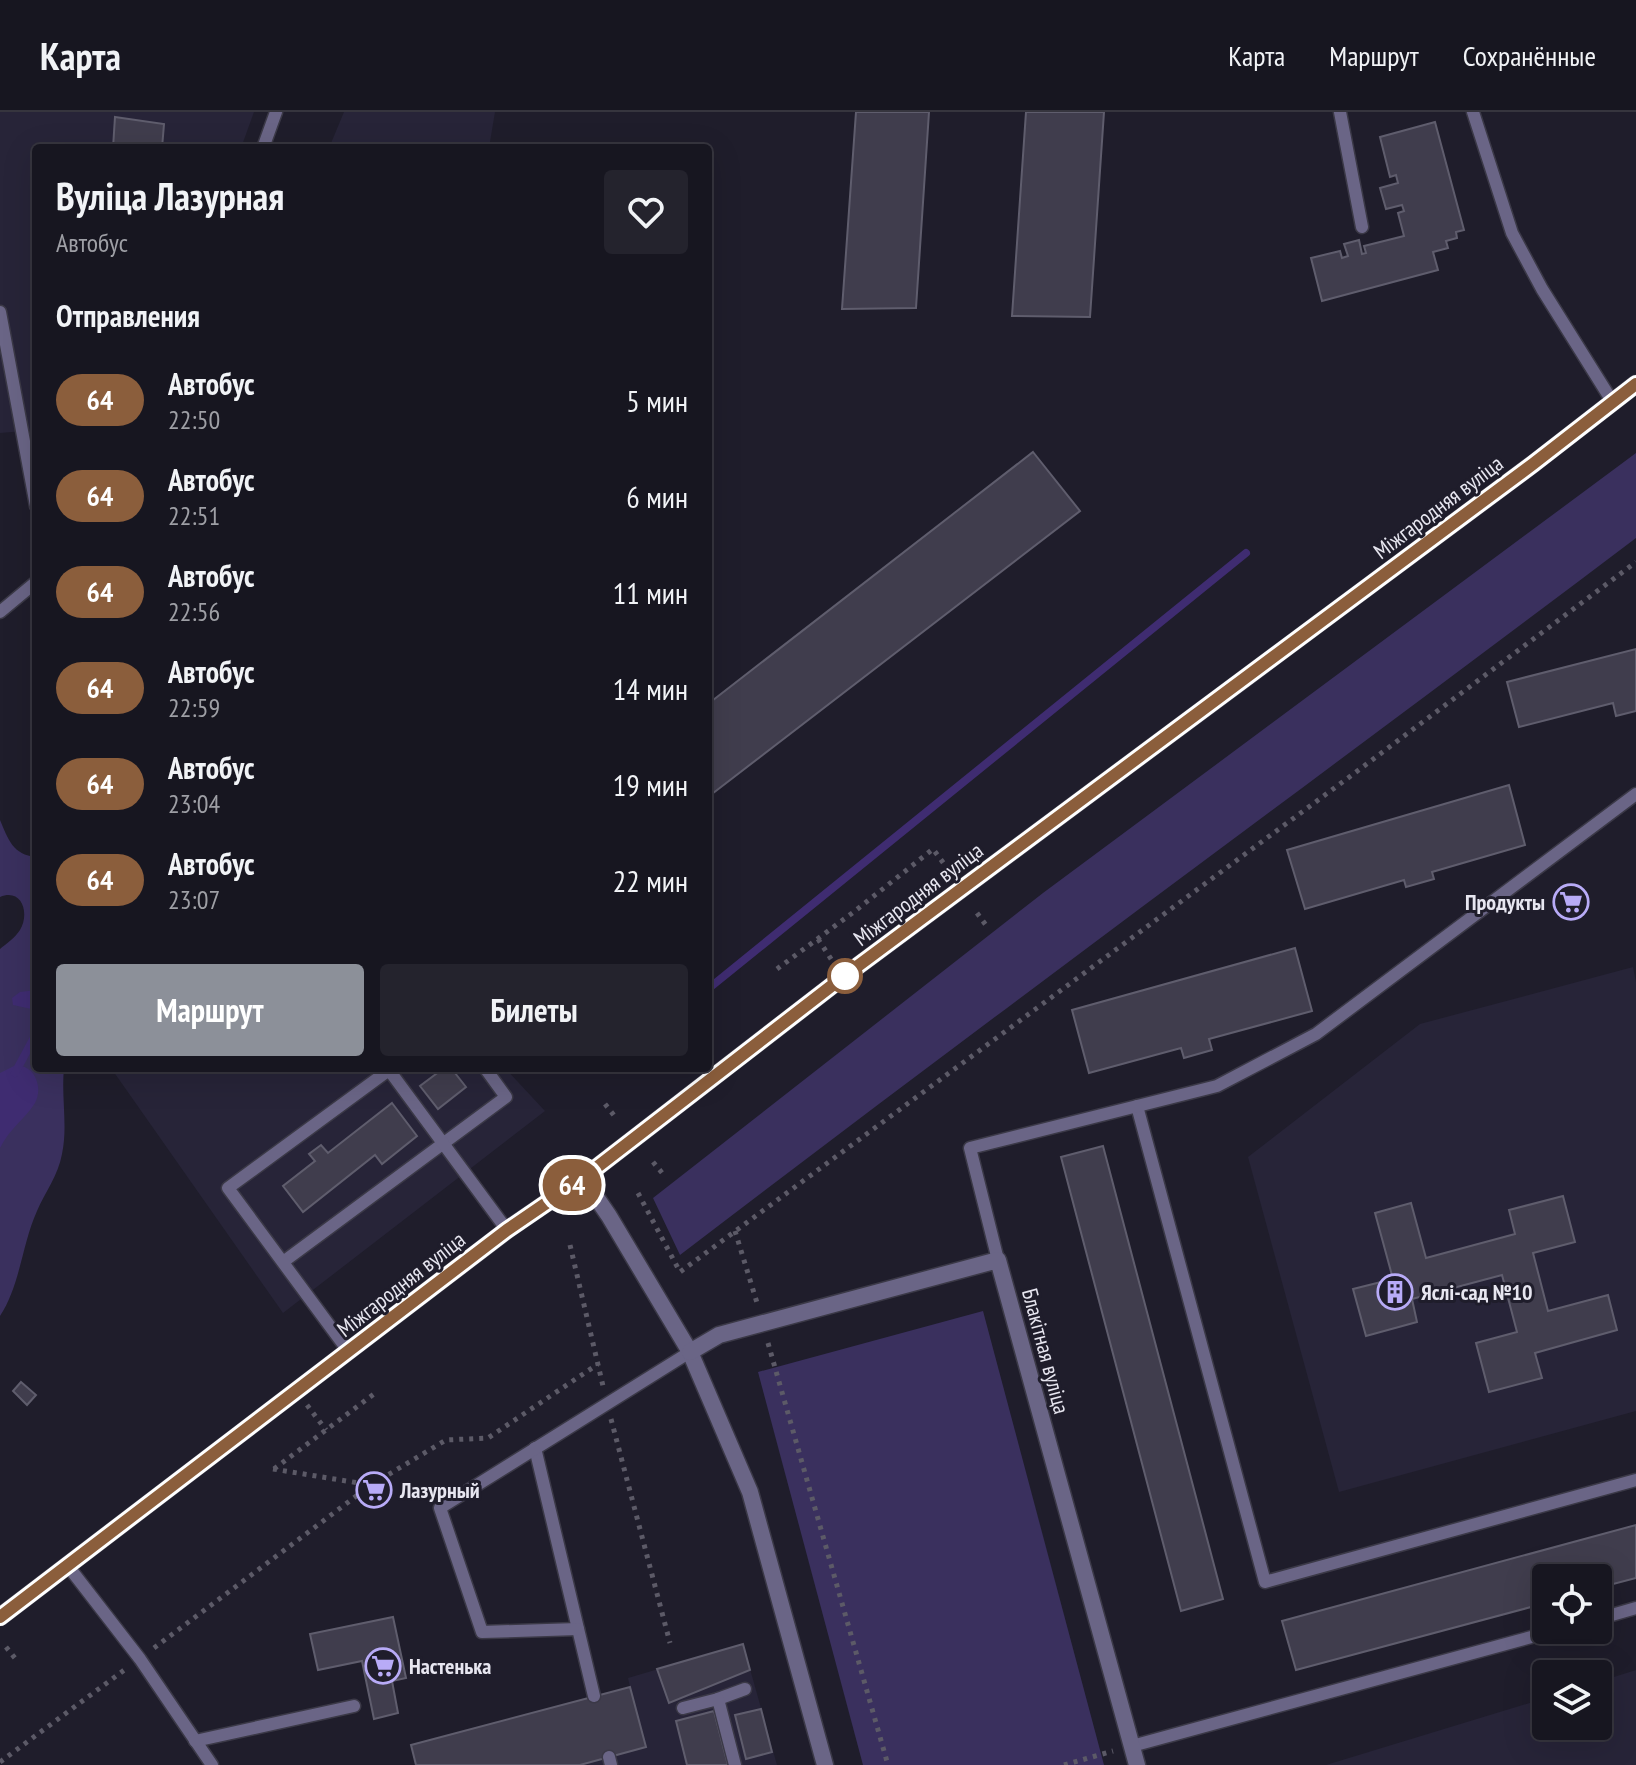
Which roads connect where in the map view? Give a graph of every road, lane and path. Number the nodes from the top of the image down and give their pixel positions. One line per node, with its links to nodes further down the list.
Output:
1 (276, 112): 4 (lane)
2 (1340, 112): 5 (lane)
3 (1473, 112): 8 (lane)
4 (264, 144)
5 (1362, 227)
6 (0, 312): 9 (lane)
7 (1636, 384): 8 (main road, Міжгародняя вуліца)
8 (1612, 401): 27 (main road, Міжгародняя вуліца)
9 (32, 484)
10 (1636, 562): 30 (path)
11 (32, 585): 12 (lane)
12 (0, 612)
13 (1636, 794): 22 (lane)
14 (947, 868): 17 (path)
15 (977, 913): 16 (path)
16 (988, 928)
17 (777, 969)
18 (386, 1072): 33 (lane)
19 (392, 1072): 24 (lane)
20 (488, 1072): 24 (lane)
21 (605, 1104): 23 (path)
22 (1137, 1106): 32 (lane); 43 (lane)
23 (616, 1118)
24 (443, 1143): 29 (lane); 33 (lane)
25 (653, 1162): 26 (path)
26 (663, 1174)
27 (583, 1178): 29 (main road, Міжгародняя вуліца); 36 (street)
28 (638, 1193): 30 (path)
29 (507, 1230): 35 (main road, Міжгародняя вуліца)
30 (735, 1231): 34 (path)
31 (570, 1245): 37 (path)
32 (998, 1260): 34 (street); 61 (street, Блакітная вуліца)
33 (283, 1262): 35 (lane)
34 (763, 1323): 36 (street); 66 (path)
35 (349, 1352): 39 (main road, Міжгародняя вуліца)
36 (690, 1352): 40 (lane); 65 (street)
37 (598, 1364): 40 (path); 44 (path)
38 (378, 1391): 41 (path)
39 (297, 1392): 41 (path); 45 (main road, Міжгародняя вуліца)
40 (607, 1403): 42 (lane); 51 (path)
41 (326, 1430): 44 (path)
42 (535, 1448): 49 (lane); 49 (lane)
43 (1636, 1480)
44 (371, 1485): 53 (path)
45 (68, 1566): 48 (main road, Міжгародняя вуліца); 53 (lane)
46 (1636, 1608): 47 (lane)
47 (1612, 1615)
48 (0, 1617)
49 (578, 1629): 56 (lane)
50 (1532, 1637): 61 (lane)
51 (670, 1643)
52 (6, 1647): 54 (path)
53 (140, 1659): 60 (lane); 62 (path)
54 (18, 1662)
55 (745, 1689): 57 (lane)
56 (594, 1696)
57 (718, 1699): 59 (lane); 64 (lane)
58 (354, 1706): 60 (lane)
59 (683, 1708)
60 (195, 1741): 63 (lane)
61 (1132, 1746): 67 (path); 68 (street, Блакітная вуліца)
62 (0, 1762)
63 (212, 1765)
64 (735, 1765)
65 (825, 1765)
66 (888, 1765)
67 (1064, 1765)
68 (1137, 1765)

